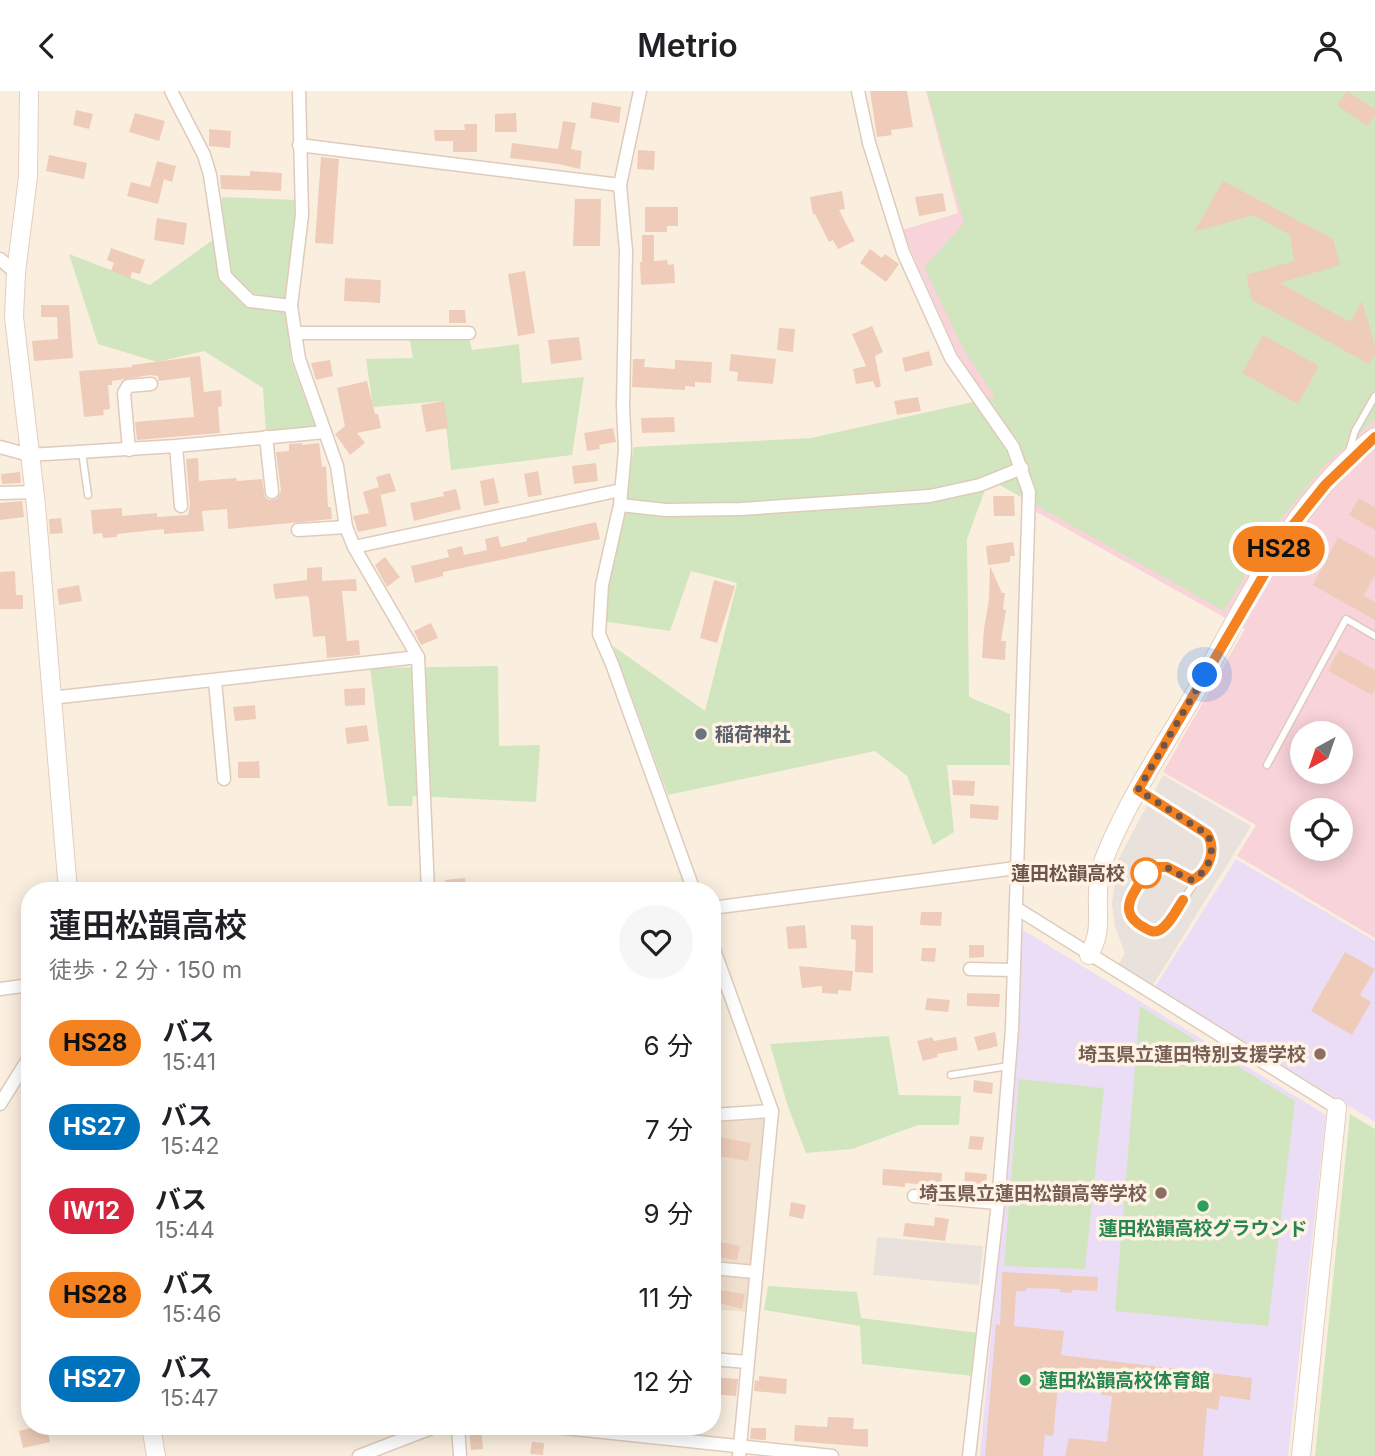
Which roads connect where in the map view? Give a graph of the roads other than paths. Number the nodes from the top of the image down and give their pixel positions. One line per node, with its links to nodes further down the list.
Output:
1 (29, 91): 9 (street)
2 (171, 91): 10 (street)
3 (299, 91): 6 (street)
4 (640, 91): 7 (street)
5 (858, 91): 24 (street)
6 (299, 145): 7 (street); 10 (street)
7 (620, 185): 25 (street)
8 (0, 259): 9 (street)
9 (16, 273): 22 (street)
10 (291, 306): 11 (street)
11 (295, 333): 12 (street); 15 (street)
12 (469, 333)
13 (151, 384): 20 (street)
14 (1375, 397): 23 (lane)
15 (325, 432): 16 (street); 32 (street)
16 (267, 437): 18 (street); 26 (street)
17 (1375, 437): 23 (street)
18 (176, 446): 20 (street); 31 (street)
19 (0, 447): 22 (street)
20 (129, 450): 21 (street)
21 (82, 452): 22 (street); 28 (lane)
22 (29, 455): 29 (street)
23 (1346, 462): 41 (street)
24 (1022, 468): 30 (street); 42 (street)
25 (621, 490): 30 (street); 34 (street)
26 (272, 492)
27 (0, 493): 29 (street)
28 (88, 495)
29 (35, 498): 38 (street)
30 (620, 505): 46 (street)
31 (181, 506)
32 (345, 527): 33 (street); 34 (street)
33 (298, 530)
34 (355, 547): 36 (street)
35 (1375, 636): 39 (lane)
36 (418, 657): 37 (street); 45 (street)
37 (215, 681): 38 (street); 40 (street)
38 (51, 698): 44 (street)
39 (1267, 765)
40 (224, 779)
41 (1138, 790): 43 (lane); 49 (street)
42 (1016, 868): 47 (street); 48 (street)
43 (1198, 877): 43 (lane)
44 (67, 882)
45 (429, 882)
46 (691, 882)
47 (721, 907)
48 (1016, 908): 49 (street); 52 (street)
49 (1089, 955): 59 (street)
50 (721, 969): 60 (street)
51 (970, 969): 52 (street)
52 (1013, 969): 55 (street)
53 (21, 986): 54 (street)
54 (0, 989)
55 (1009, 1066): 57 (lane); 63 (street)
56 (21, 1070): 58 (street)
57 (951, 1075)
58 (0, 1104)
59 (1337, 1108): 78 (street)
60 (772, 1111): 61 (street); 65 (street)
61 (721, 1114)
62 (914, 1196): 63 (street)
63 (998, 1203): 77 (street)
64 (721, 1269): 65 (street)
65 (755, 1272): 67 (street)
66 (721, 1360): 67 (street)
67 (747, 1362): 72 (street)
68 (152, 1435): 73 (street)
69 (414, 1435): 74 (street)
70 (459, 1435): 75 (street)
71 (615, 1435): 72 (street)
72 (739, 1451): 76 (street)
73 (156, 1456)
74 (359, 1456)
75 (460, 1456)
76 (832, 1456)
77 (969, 1456)
78 (1301, 1456)

